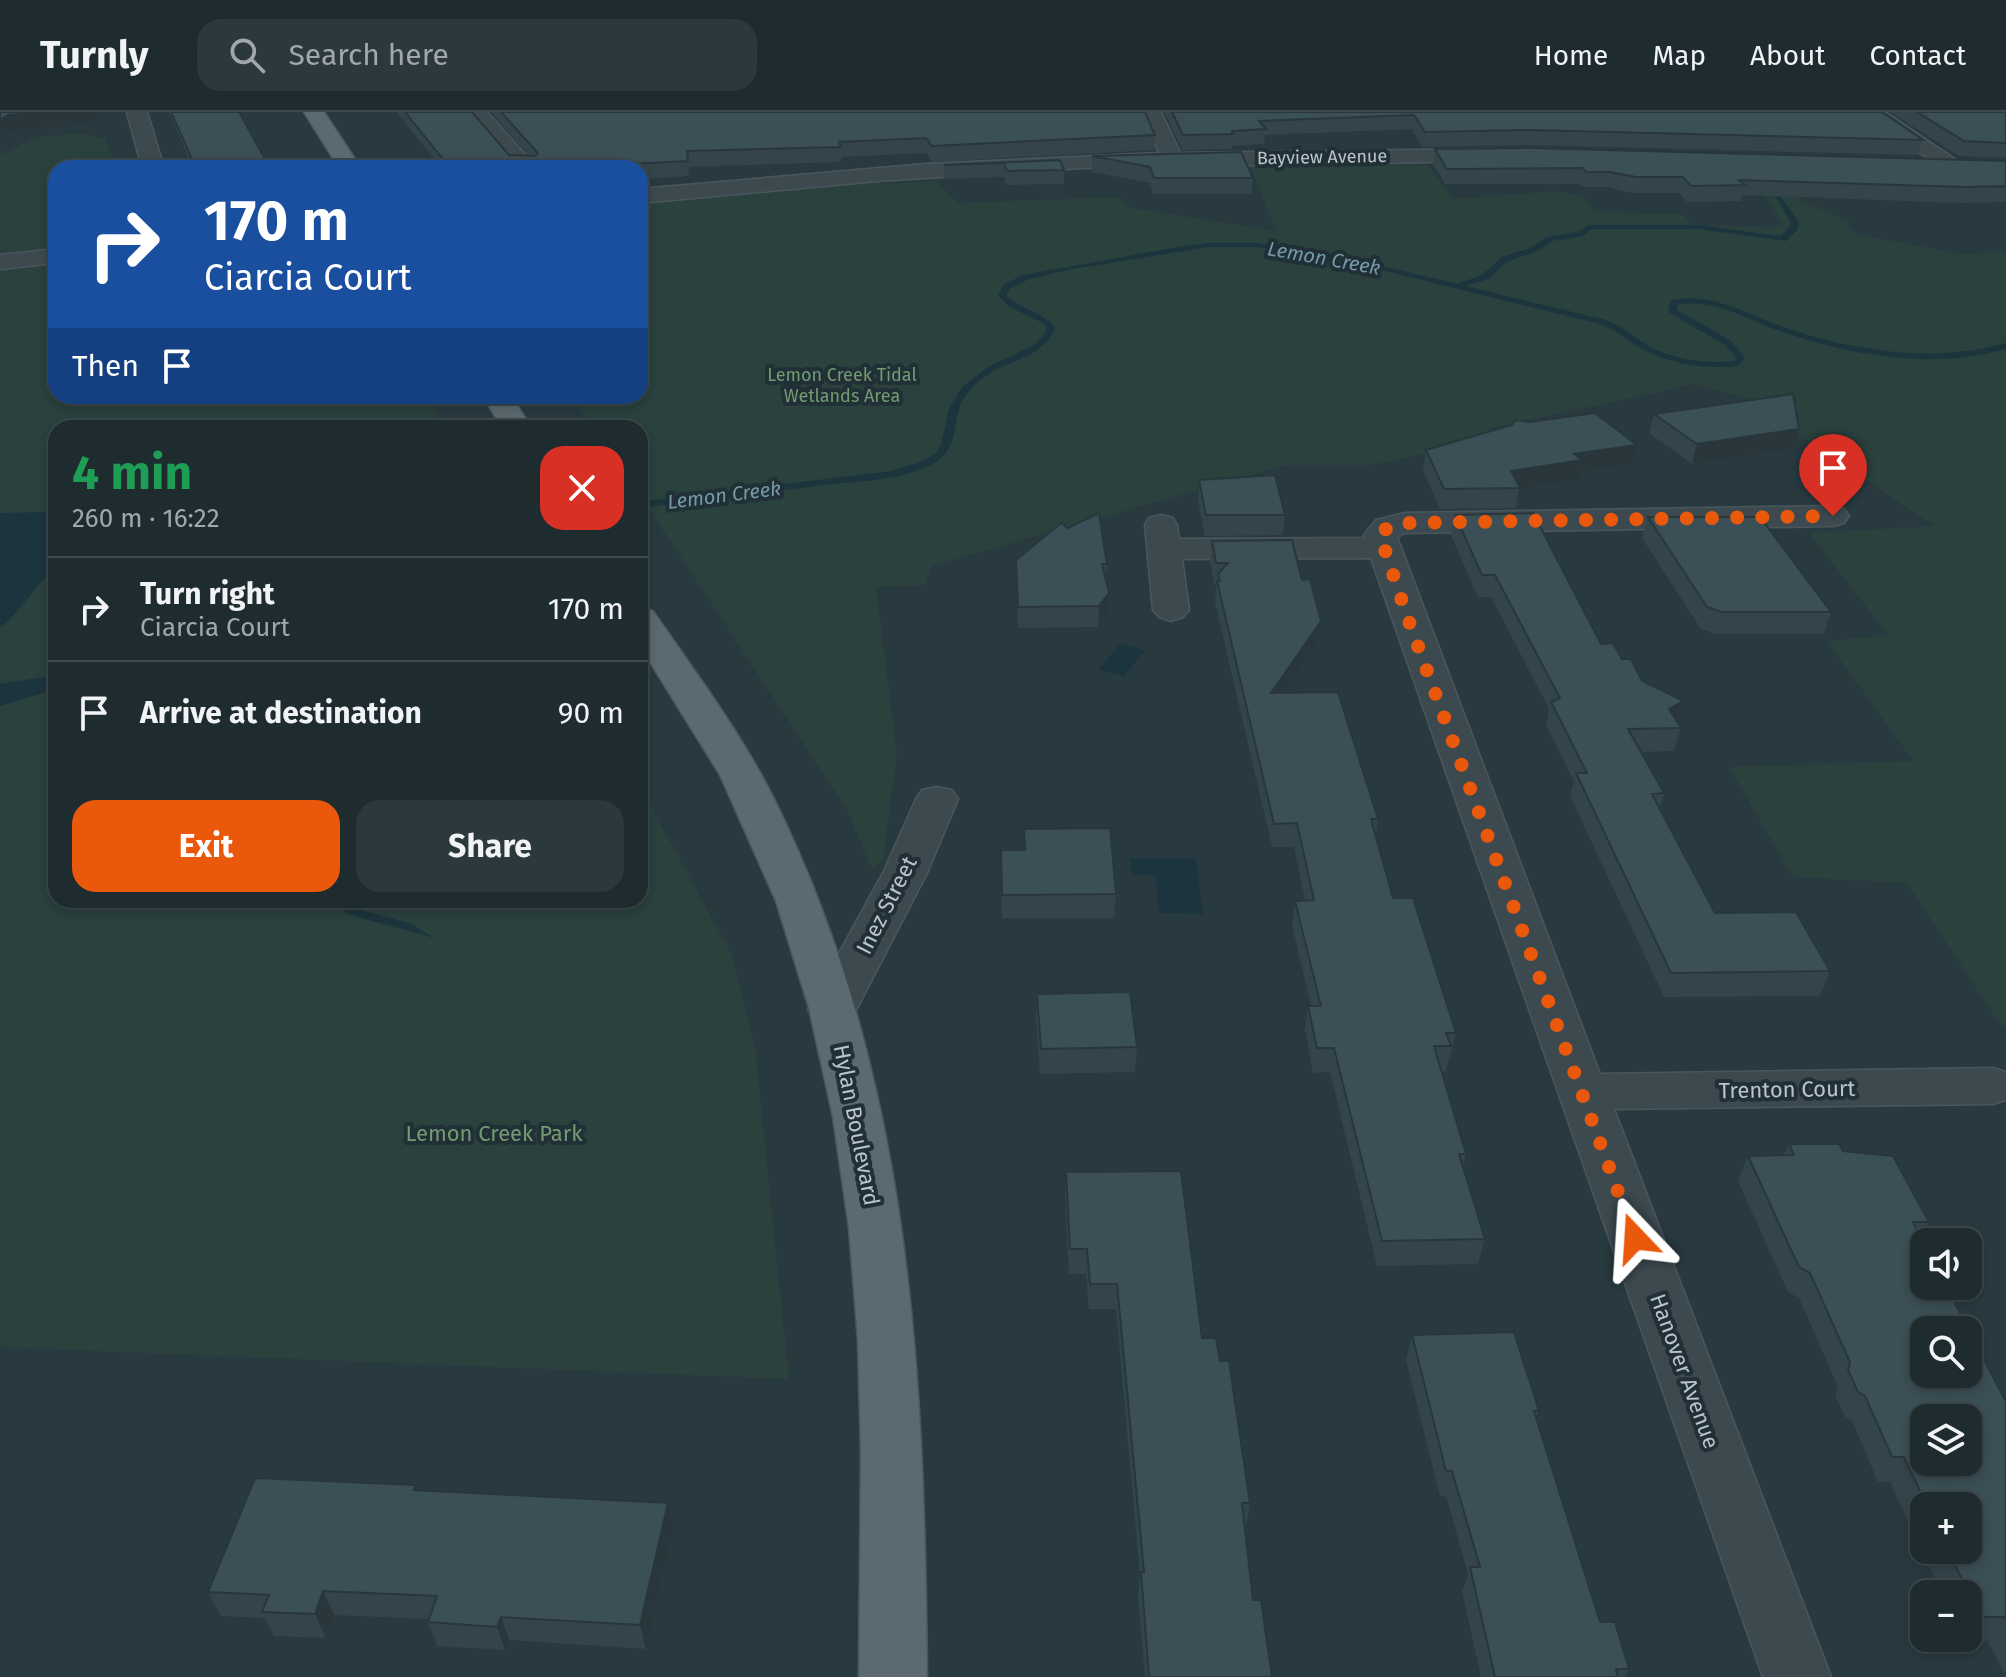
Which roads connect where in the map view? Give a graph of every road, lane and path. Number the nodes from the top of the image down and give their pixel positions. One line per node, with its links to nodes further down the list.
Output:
1 (137, 112): 8 (street)
2 (314, 112): 9 (main road)
3 (476, 112): 10 (street)
4 (1151, 112): 7 (street)
5 (1871, 112): 12 (street)
6 (1513, 154): 7 (street, Bayview Avenue)
7 (1172, 159): 14 (street, Bayview Avenue)
8 (151, 160)
9 (345, 160)
10 (519, 160)
11 (1907, 164): 12 (street)
12 (1954, 166): 13 (street)
13 (1980, 167)
14 (648, 195)
15 (48, 257): 16 (street)
16 (0, 262)
17 (1833, 516): 18 (street)
18 (1385, 537): 19 (street); 24 (street, Hanover Avenue)
19 (1171, 610)
20 (648, 632): 22 (main road, Hylan Boulevard)
21 (937, 799): 22 (street, Inez Street)
22 (832, 1010): 25 (main road, Hylan Boulevard)
23 (1993, 1086): 24 (street, Trenton Court)
24 (1581, 1092): 26 (street, Hanover Avenue)
25 (893, 1677)
26 (1797, 1677)

